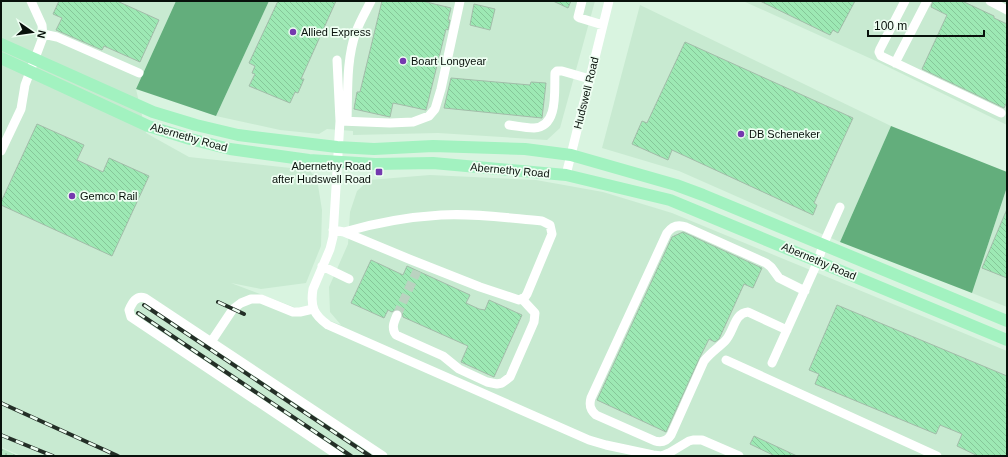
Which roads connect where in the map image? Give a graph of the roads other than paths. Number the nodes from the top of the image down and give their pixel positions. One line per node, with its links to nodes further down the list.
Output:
1 (31, 1): 11 (street)
2 (371, 1): 22 (street)
3 (582, 1): 10 (street)
4 (610, 1): 10 (street, Hudswell Road)
5 (905, 1): 16 (street)
6 (927, 1): 16 (street)
7 (990, 1): 9 (street)
8 (459, 6): 22 (street)
9 (1007, 10)
10 (603, 25): 19 (street, Hudswell Road)
11 (43, 34): 14 (street); 18 (street)
12 (1, 44): 14 (main road, Abernethy Road)
13 (1, 58): 17 (main road, Abernethy Road)
14 (34, 60): 17 (street); 20 (main road, Abernethy Road)
15 (337, 60): 22 (street)
16 (895, 63): 21 (street)
17 (30, 71): 24 (main road, Abernethy Road); 26 (street)
18 (138, 73)
19 (590, 79): 23 (street); 27 (street, Hudswell Road)
20 (153, 112): 24 (main road); 25 (main road, Abernethy Road)
21 (1001, 113)
22 (344, 121): 25 (street)
23 (509, 125)
24 (148, 126): 28 (main road, Abernethy Road)
25 (337, 148): 27 (main road, Abernethy Road); 28 (street)
26 (1, 151)
27 (571, 155): 29 (street, Hudswell Road); 33 (main road, Abernethy Road)
28 (337, 162): 29 (main road, Abernethy Road); 31 (street)
29 (566, 175): 34 (main road, Abernethy Road)
30 (840, 207): 33 (street)
31 (333, 230): 32 (street); 35 (street)
32 (344, 232): 38 (street); 38 (street)
33 (823, 245): 34 (street); 41 (main road, Abernethy Road)
34 (818, 261): 37 (street); 43 (main road, Abernethy Road)
35 (322, 266): 36 (street); 39 (street)
36 (349, 279)
37 (805, 291): 42 (street); 42 (street)
38 (522, 299): 40 (street)
39 (313, 309): 44 (street); 49 (street)
40 (397, 315)
41 (1007, 321)
42 (787, 330): 46 (street)
43 (1007, 340)
44 (211, 342): 47 (street); 48 (street)
45 (726, 360): 50 (street)
46 (772, 363)
47 (339, 456)
48 (383, 456)
49 (739, 456)
50 (937, 456)

